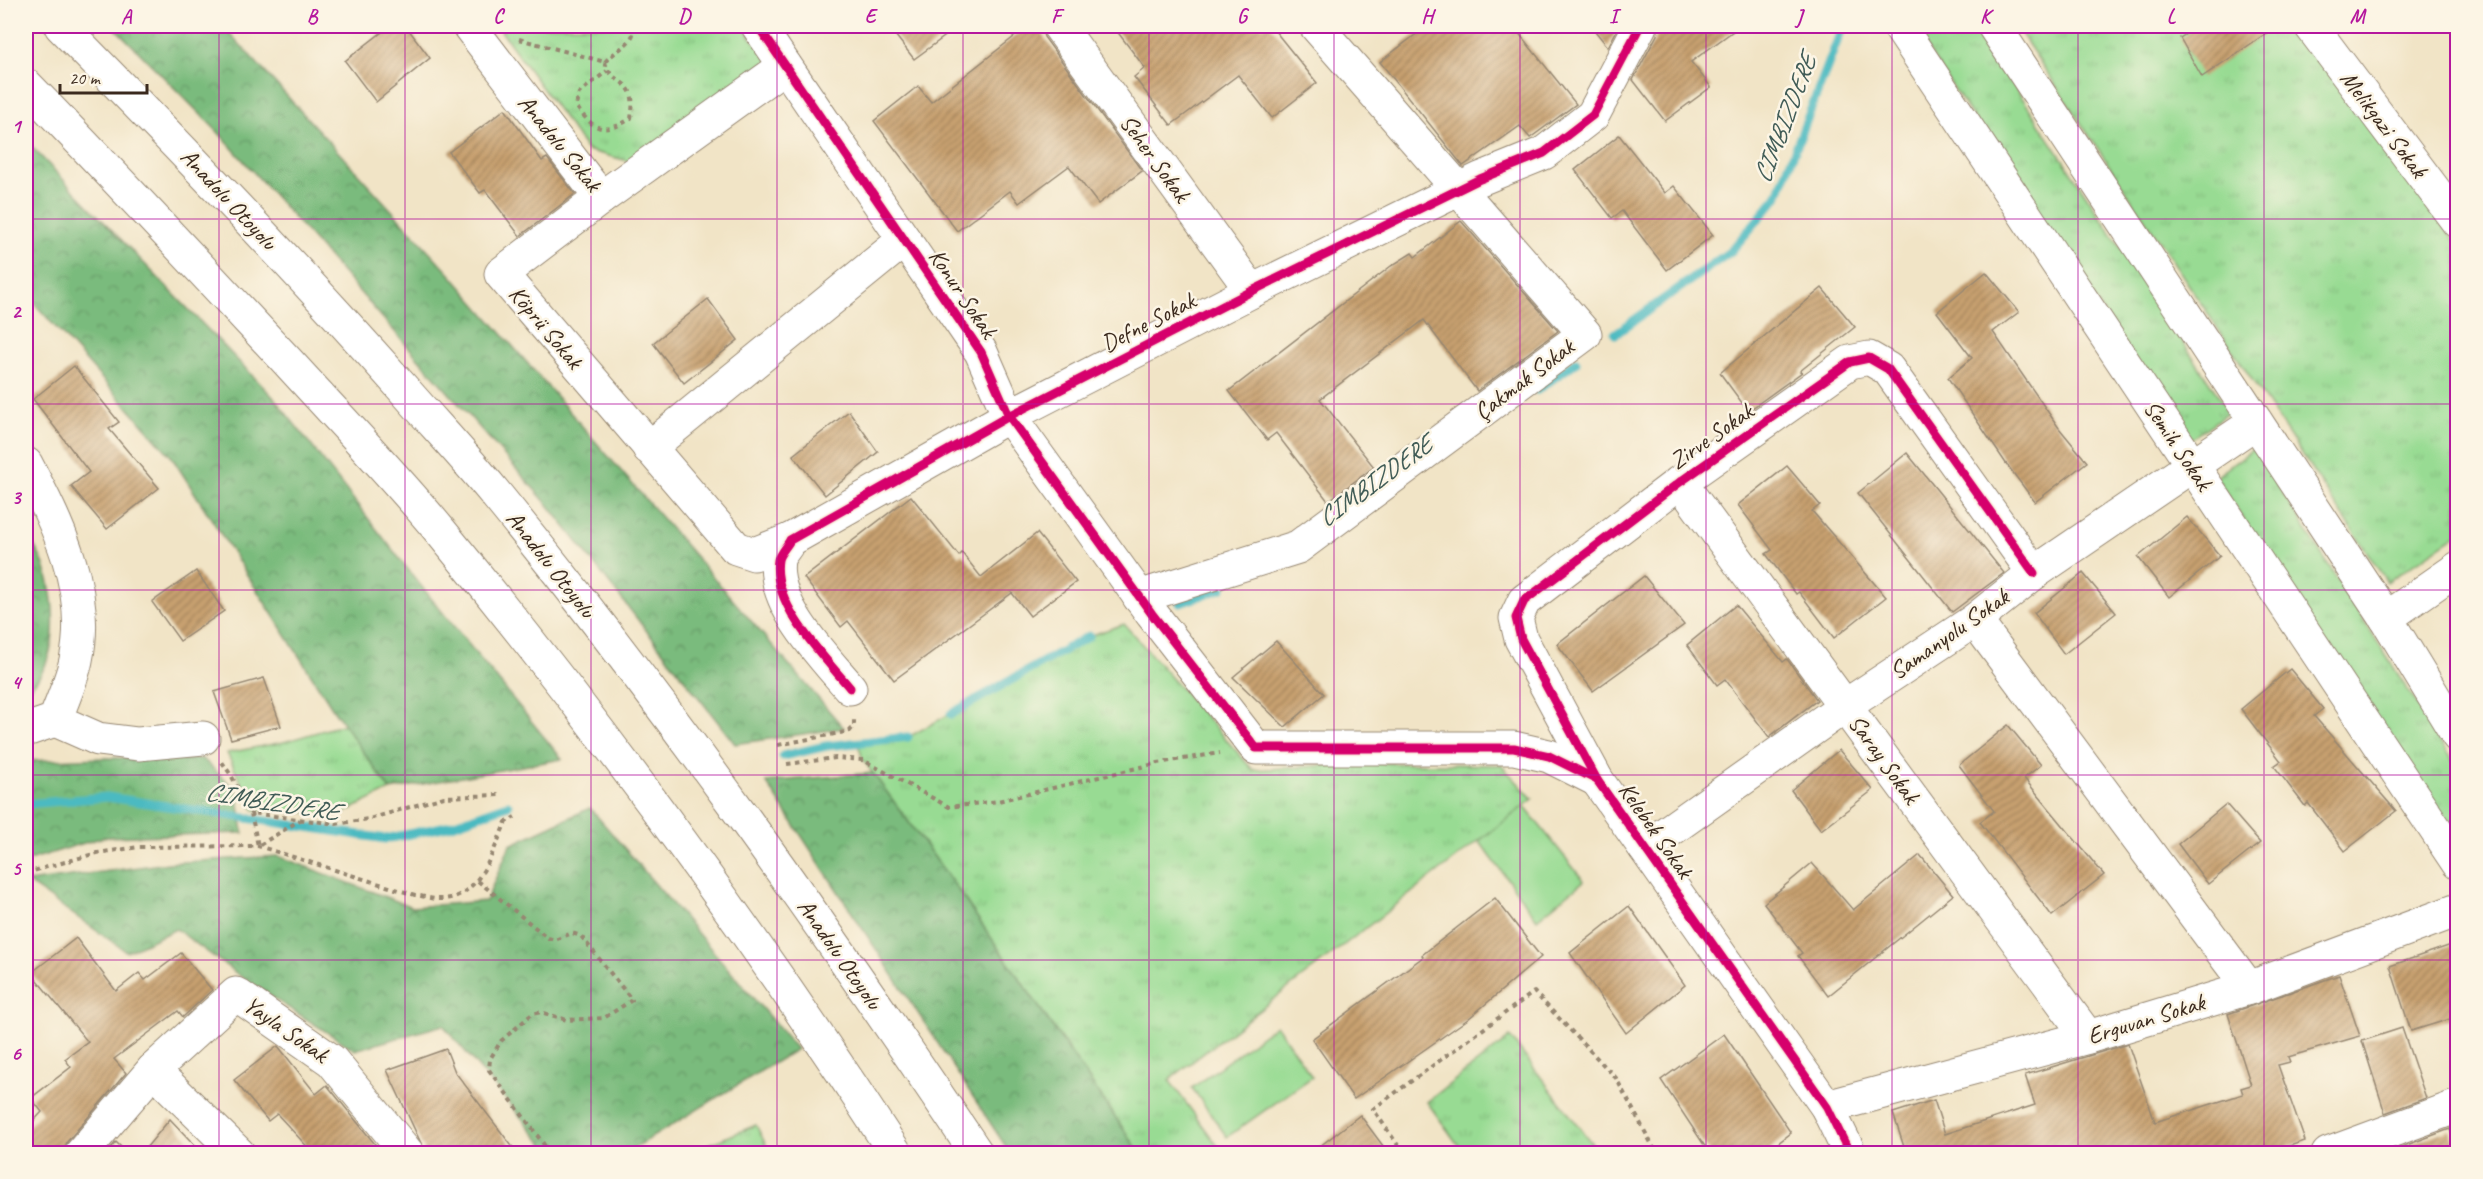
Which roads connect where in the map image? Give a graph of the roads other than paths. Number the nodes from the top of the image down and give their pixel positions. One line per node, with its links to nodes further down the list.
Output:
1 (61, 26): 47 (main road, Anadolu Otoyolu)
2 (469, 26): 13 (main road, Anadolu Sokak)
3 (758, 26): 10 (main road, Konur Sokak)
4 (1059, 26): 16 (main road, Seher Sokak)
5 (1640, 26): 12 (main road, Defne Sokak)
6 (1899, 26): 21 (main road, Semih Sokak)
7 (1994, 26): 18 (main road)
8 (2311, 26): 14 (main road, Melikgazi Sokak)
9 (1330, 30): 12 (main road, Çakmak Sokak)
10 (785, 66): 13 (main road, Anadolu Sokak); 15 (main road, Konur Sokak)
11 (26, 85): 46 (main road)
12 (1457, 190): 16 (main road, Defne Sokak); 26 (main road, Çakmak Sokak)
13 (601, 198): 19 (main road, Köprü Sokak)
14 (2457, 222)
15 (904, 240): 17 (main road, Konur Sokak); 19 (main road)
16 (1252, 291): 17 (main road, Defne Sokak)
17 (1009, 416): 23 (main road, Defne Sokak); 26 (main road, Konur Sokak)
18 (2256, 422): 21 (main road, Samanyolu Sokak); 27 (main road)
19 (649, 448): 23 (main road, Köprü Sokak)
20 (26, 464): 31 (main road)
21 (2192, 467): 25 (main road, Samanyolu Sokak); 36 (main road, Semih Sokak)
22 (1680, 482): 25 (main road, Zirve Sokak); 30 (main road, Saray Sokak); 34 (main road, Zirve Sokak)
23 (790, 540): 29 (main road)
24 (2457, 568): 27 (main road)
25 (2034, 573): 28 (main road, Samanyolu Sokak)
26 (1145, 605): 34 (main road, Kelebek Sokak)
27 (2386, 618): 32 (main road)
28 (1975, 620): 30 (main road, Samanyolu Sokak); 38 (main road)
29 (850, 688)
30 (1845, 706): 35 (main road, Samanyolu Sokak); 39 (main road, Saray Sokak)
31 (40, 725): 33 (main road)
32 (2457, 736)
33 (203, 738)
34 (1597, 780): 35 (main road, Kelebek Sokak)
35 (1645, 848): 42 (main road, Kelebek Sokak)
36 (2457, 863)
37 (2457, 910): 38 (main road, Erguvan Sokak)
38 (2249, 988): 39 (main road, Erguvan Sokak)
39 (2088, 1037): 42 (main road, Erguvan Sokak)
40 (153, 1070): 43 (main road, Yayla Sokak); 44 (main road); 45 (main road, Yayla Sokak)
41 (2457, 1106): 49 (main road)
42 (1827, 1107): 48 (main road, Kelebek Sokak)
43 (81, 1154)
44 (239, 1154)
45 (408, 1154)
46 (896, 1154)
47 (977, 1154)
48 (1850, 1154)
49 (2328, 1154)

